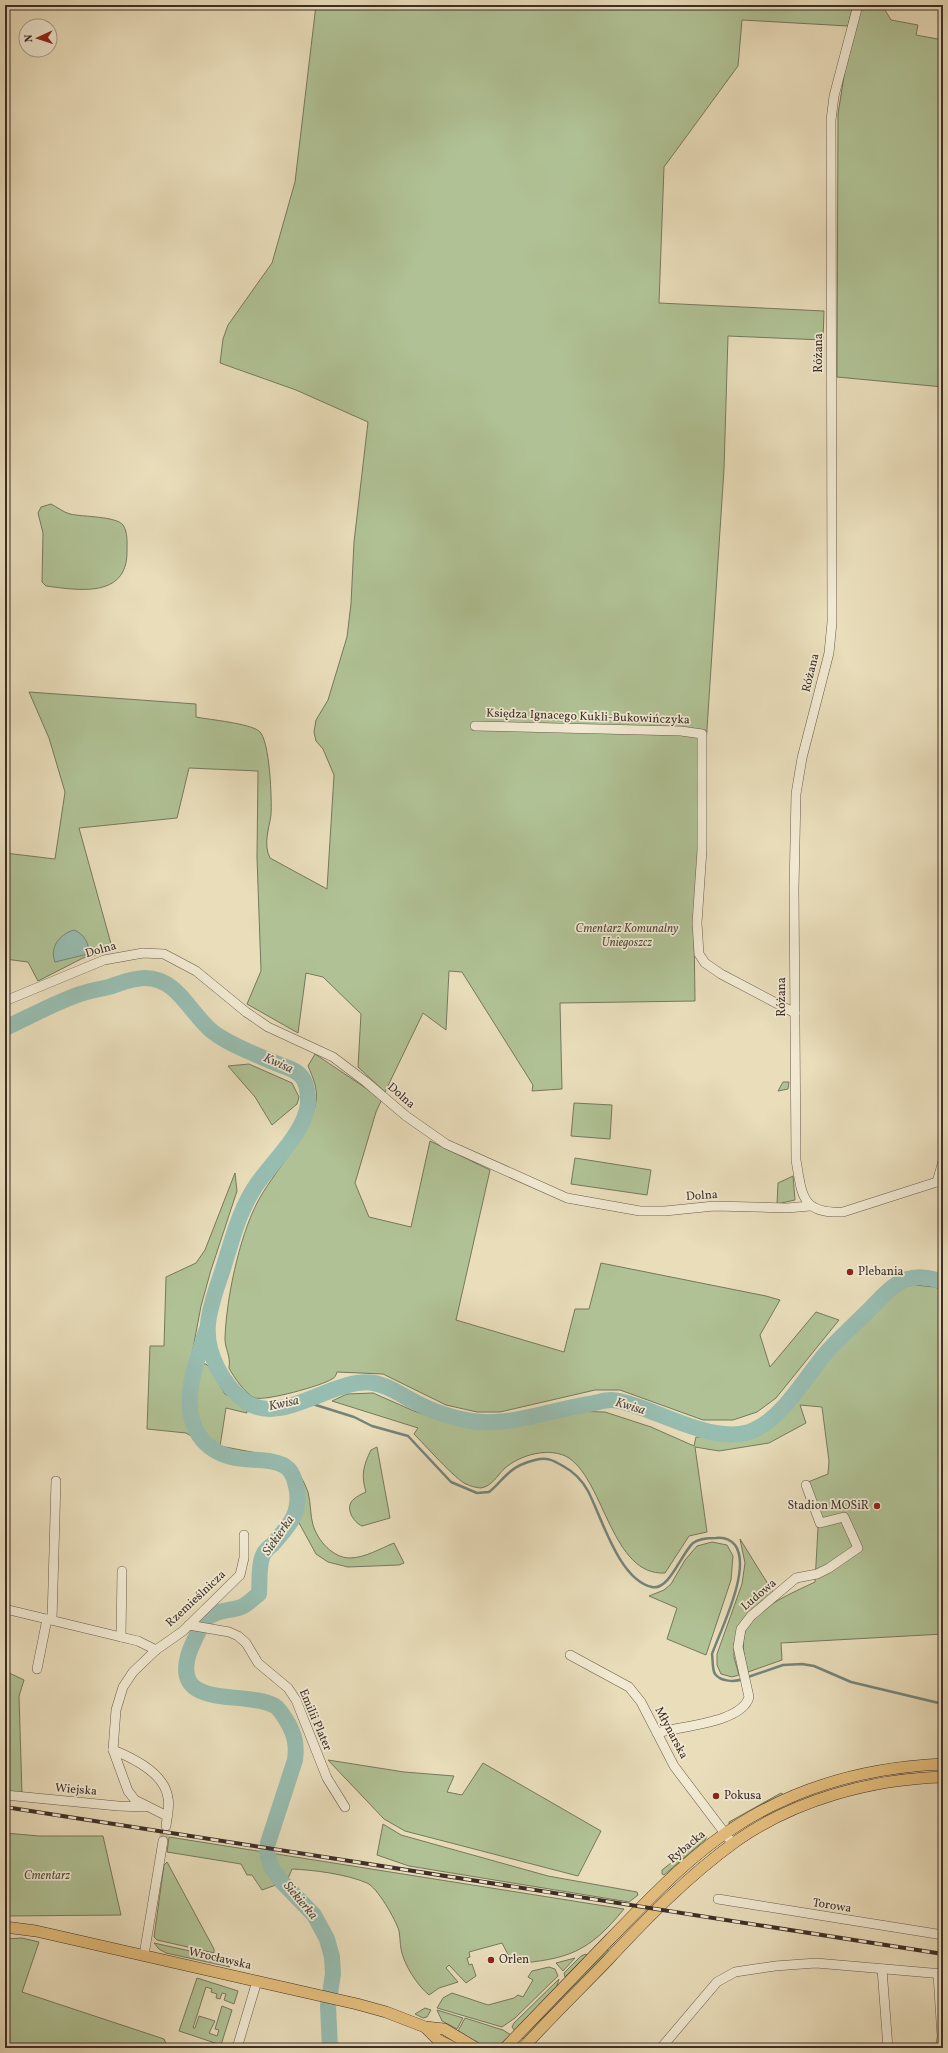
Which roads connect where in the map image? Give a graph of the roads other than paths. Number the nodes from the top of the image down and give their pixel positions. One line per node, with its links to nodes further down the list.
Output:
1 (858, 5): 4 (street, Różana)
2 (475, 726): 4 (street, Księdza Ignacego Kukli-Bukowińczyka)
3 (5, 1001): 7 (street, Dolna)
4 (794, 1014): 7 (street, Różana)
5 (943, 1161): 6 (street)
6 (940, 1181): 7 (street)
7 (810, 1206)
8 (56, 1481): 13 (street)
9 (806, 1485): 19 (street, Ludowa)
10 (244, 1535): 14 (street, Rzemieślnicza)
11 (122, 1571): 15 (street)
12 (5, 1609): 13 (street)
13 (49, 1620): 15 (street); 18 (street)
14 (193, 1626): 16 (street, Rzemieślnicza); 25 (street, Emilii Plater)
15 (121, 1637): 16 (street)
16 (156, 1650): 20 (street, Rzemieślnicza)
17 (570, 1656): 19 (street, Młynarska)
18 (37, 1669)
19 (657, 1732): 28 (street, Młynarska)
20 (114, 1750): 24 (street, Rzemieślnicza); 26 (street)
21 (943, 1764): 28 (main road, Rybacka)
22 (943, 1777): 30 (main road)
23 (5, 1795): 24 (street, Wiejska)
24 (146, 1806): 26 (street, Rzemieślnicza)
25 (345, 1807)
26 (167, 1816): 27 (street)
27 (166, 1826)
28 (725, 1833): 30 (street, Młynarska); 42 (main road, Rybacka)
29 (163, 1841): 34 (street)
30 (733, 1844): 43 (main road)
31 (718, 1899): 33 (street, Torowa)
32 (5, 1927): 34 (main road, Wrocławska)
33 (943, 1935)
34 (144, 1955): 37 (main road, Wrocławska)
35 (882, 1969): 36 (street); 44 (street); 45 (street)
36 (941, 1974): 46 (street)
37 (257, 1981): 38 (main road, Wrocławska); 39 (street)
38 (425, 2027): 40 (main road, Wrocławska); 41 (main road, Wrocławska)
39 (237, 2048)
40 (454, 2048)
41 (476, 2048)
42 (505, 2048)
43 (523, 2048)
44 (661, 2048)
45 (888, 2048)
46 (940, 2048)

